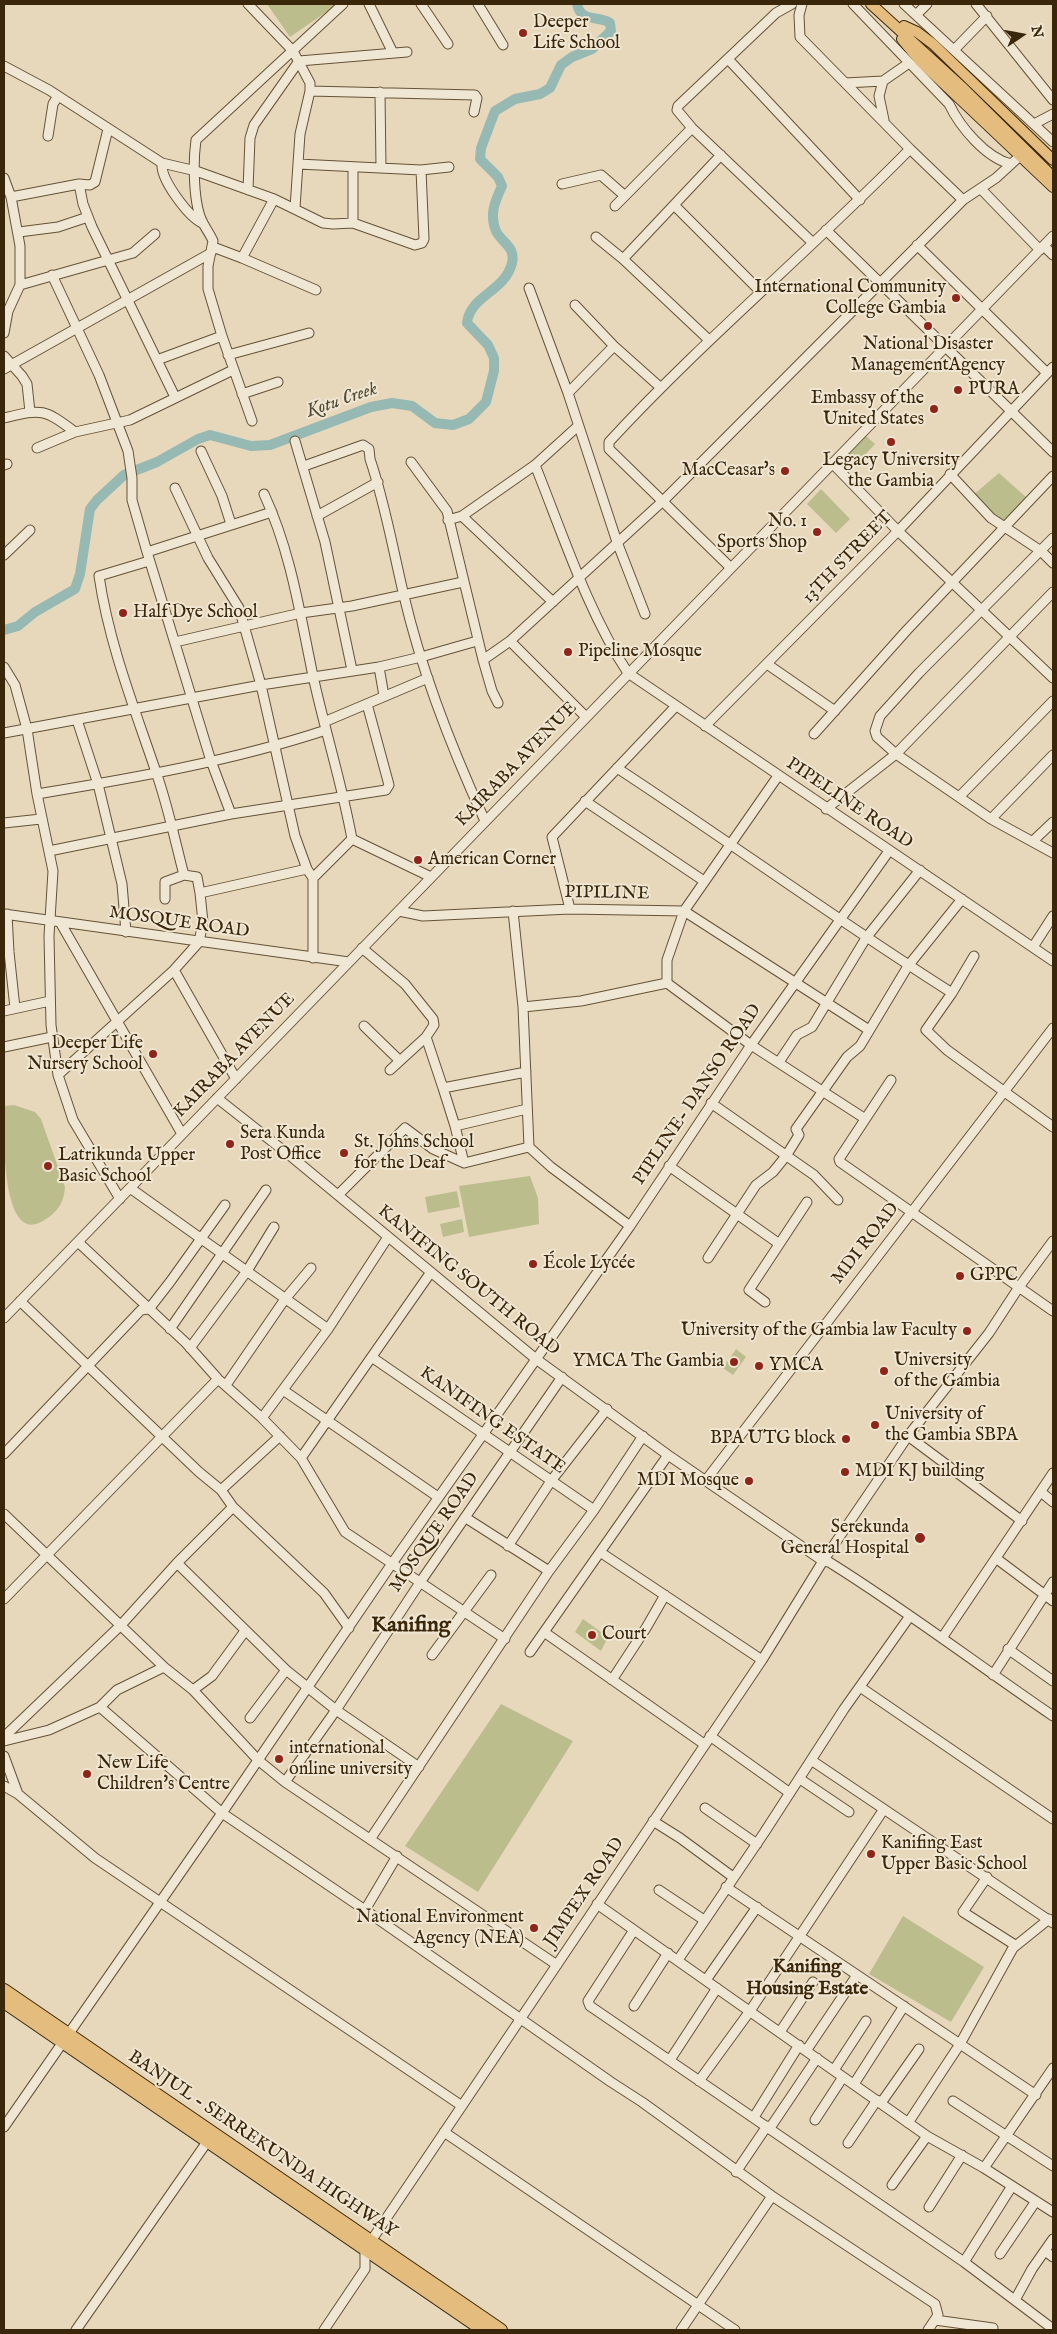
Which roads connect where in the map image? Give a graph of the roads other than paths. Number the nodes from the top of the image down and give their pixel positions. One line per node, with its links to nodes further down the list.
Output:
1 (248, 4): 21 (street)
2 (343, 4): 21 (street)
3 (369, 4): 23 (street)
4 (421, 4): 18 (street)
5 (478, 4): 19 (street)
6 (792, 4): 24 (street)
7 (802, 4): 29 (street)
8 (853, 4): 26 (street)
9 (871, 4): 16 (main road)
10 (881, 4): 16 (main road)
11 (904, 4): 14 (street)
12 (927, 4): 14 (street)
13 (976, 4): 15 (street)
14 (916, 15): 20 (street)
15 (987, 16): 20 (street); 33 (street)
16 (902, 28): 17 (main road); 44 (main road); 45 (main road)
17 (912, 37): 51 (main road); 55 (main road)
18 (448, 44)
19 (503, 45)
20 (955, 49): 37 (street)
21 (293, 51): 25 (street); 53 (street)
22 (407, 52): 23 (street)
23 (393, 53): 25 (street)
24 (728, 59): 38 (street); 65 (street)
25 (299, 62): 30 (street); 61 (street)
26 (909, 64): 28 (street); 48 (street)
27 (4, 66): 32 (street)
28 (883, 81): 29 (street); 36 (street)
29 (845, 83): 36 (street)
30 (310, 91): 31 (street); 47 (street)
31 (380, 92): 34 (street); 50 (street)
32 (58, 96): 39 (street); 40 (street)
33 (1053, 100)
34 (474, 112)
35 (1053, 114): 37 (street)
36 (884, 123): 42 (street)
37 (1034, 124): 41 (street)
38 (692, 128): 43 (street); 62 (street)
39 (108, 129): 46 (street); 57 (street)
40 (48, 136)
41 (1053, 142)
42 (910, 149): 65 (street); 66 (street)
43 (721, 155): 67 (street); 78 (street)
44 (1020, 156): 48 (street); 59 (main road)
45 (1053, 160)
46 (162, 163): 53 (street); 71 (street)
47 (298, 164): 50 (street); 69 (street)
48 (1011, 164): 60 (street)
49 (449, 167): 52 (street)
50 (381, 168): 52 (street)
51 (1053, 168)
52 (422, 170): 72 (street)
53 (196, 171): 61 (street); 71 (street)
54 (353, 172): 72 (street)
55 (1053, 177)
56 (4, 178): 63 (street)
57 (80, 184): 63 (street); 70 (street)
58 (562, 184): 62 (street)
59 (1053, 187)
60 (981, 189): 66 (street); 80 (street)
61 (248, 190): 64 (street)
62 (625, 196): 68 (street)
63 (11, 197): 74 (street)
64 (274, 199): 69 (street); 83 (street)
65 (860, 200): 73 (street)
66 (963, 200): 79 (street)
67 (674, 205): 84 (street); 91 (street)
68 (615, 206)
69 (295, 208): 72 (street)
70 (88, 217): 74 (street); 85 (street)
71 (202, 223): 81 (street)
72 (353, 223)
73 (826, 230): 78 (street); 87 (street)
74 (19, 232): 88 (street)
75 (155, 234): 85 (street)
76 (1053, 236): 80 (street, KAIRABA AVENUE)
77 (596, 237): 84 (street)
78 (812, 242): 91 (street)
79 (917, 245): 87 (street); 94 (street)
80 (1042, 248): 82 (street); 94 (street, KAIRABA AVENUE)
81 (212, 250): 83 (street); 92 (street); 98 (street)
82 (1053, 255)
83 (242, 258): 90 (street)
84 (623, 259): 99 (street)
85 (107, 260): 86 (street); 92 (street)
86 (52, 275): 88 (street); 95 (street)
87 (881, 283): 101 (street); 133 (street)
88 (20, 285): 97 (street)
89 (528, 288): 110 (street)
90 (316, 290)
91 (760, 291): 99 (street)
92 (128, 301): 95 (street); 104 (street)
93 (575, 305): 100 (street)
94 (983, 308): 101 (street, KAIRABA AVENUE); 107 (street)
95 (77, 330): 105 (street); 117 (street)
96 (309, 333): 102 (street)
97 (4, 334)
98 (222, 336): 102 (street); 104 (street)
99 (709, 340): 109 (street)
100 (614, 346): 109 (street); 110 (street)
101 (945, 347): 114 (street); 125 (street, KAIRABA AVENUE)
102 (228, 355): 106 (street)
103 (4, 356): 105 (street)
104 (157, 360): 112 (street)
105 (7, 367): 113 (street)
106 (233, 370): 111 (street); 112 (street)
107 (1050, 370): 114 (street, 13TH STREET)
108 (278, 382): 111 (street)
109 (660, 387): 133 (street)
110 (568, 393): 118 (street)
111 (242, 394): 116 (street)
112 (175, 397): 117 (street)
113 (30, 412): 115 (street); 119 (street)
114 (1012, 412): 123 (street); 128 (street, 13TH STREET)
115 (4, 418)
116 (252, 421)
117 (117, 423): 119 (street); 147 (street)
118 (578, 426): 126 (street); 144 (street)
119 (75, 432): 121 (street)
120 (296, 441): 127 (street)
121 (37, 448)
122 (201, 451): 138 (street)
123 (1053, 452)
124 (411, 462): 137 (street)
125 (832, 463): 141 (street); 149 (street, KAIRABA AVENUE)
126 (535, 465): 136 (street); 150 (street)
127 (304, 466): 130 (street); 135 (street)
128 (950, 474): 139 (street); 141 (street, 13TH STREET)
129 (1053, 476): 139 (street)
130 (378, 482): 135 (street); 154 (street)
131 (176, 488): 142 (street)
132 (264, 494): 134 (street)
133 (664, 500): 144 (street); 149 (street)
134 (272, 512): 138 (street); 158 (street)
135 (317, 516): 156 (street)
136 (462, 516): 137 (street); 155 (street)
137 (448, 520): 151 (street)
138 (231, 524): 142 (street)
139 (1004, 529): 145 (street); 152 (street)
140 (30, 530): 146 (street)
141 (898, 530): 152 (street); 167 (street, 13TH STREET)
142 (198, 536): 147 (street); 160 (street)
143 (1053, 538): 145 (street)
144 (617, 542): 150 (street); 159 (street)
145 (1041, 551): 148 (street); 157 (street)
146 (4, 555)
147 (148, 557): 164 (street); 182 (street)
148 (1053, 563)
149 (732, 568): 171 (street, KAIRABA AVENUE)
150 (580, 578): 155 (street); 171 (street)
151 (463, 582): 154 (street); 162 (street)
152 (953, 583): 157 (street); 183 (street)
153 (1053, 592): 161 (street)
154 (404, 596): 156 (street); 165 (street)
155 (553, 602): 163 (street)
156 (340, 608): 158 (street); 170 (street)
157 (982, 611): 161 (street); 192 (street)
158 (301, 613): 160 (street); 172 (street)
159 (645, 614)
160 (244, 626): 164 (street); 175 (street)
161 (1010, 637): 174 (street); 192 (street)
162 (477, 641): 165 (street); 166 (street)
163 (510, 641): 166 (street); 184 (street)
164 (174, 642): 177 (street)
165 (421, 658): 169 (street); 173 (street)
166 (483, 660): 179 (street)
167 (767, 664): 183 (street); 187 (street, 13TH STREET)
168 (4, 667): 188 (street)
169 (379, 667): 170 (street); 176 (street)
170 (352, 670): 172 (street)
171 (628, 674): 181 (street, PIPELINE ROAD); 184 (street, KAIRABA AVENUE)
172 (313, 676): 175 (street); 186 (street)
173 (428, 678): 176 (street); 208 (street)
174 (1053, 678)
175 (261, 685): 177 (street); 191 (street)
176 (384, 696): 180 (street)
177 (193, 698): 182 (street); 194 (street)
178 (1053, 701): 201 (street)
179 (498, 703)
180 (367, 704): 186 (street); 200 (street)
181 (676, 706): 187 (street, PIPELINE ROAD); 195 (street)
182 (133, 708): 185 (street); 196 (street)
183 (835, 711): 190 (street)
184 (586, 717): 208 (street, KAIRABA AVENUE)
185 (77, 720): 188 (street); 198 (street)
186 (325, 726): 191 (street); 200 (street)
187 (705, 726): 197 (street, PIPELINE ROAD)
188 (27, 729): 189 (street); 199 (street)
189 (4, 733)
190 (814, 734)
191 (275, 745): 194 (street); 203 (street)
192 (896, 754): 201 (street); 204 (street)
193 (1053, 756): 207 (street)
194 (212, 761): 196 (street); 205 (street)
195 (618, 768): 202 (street); 215 (street)
196 (157, 774): 198 (street); 211 (street)
197 (778, 776): 204 (street, PIPELINE ROAD); 215 (street)
198 (98, 784): 199 (street); 212 (street)
199 (36, 794): 206 (street)
200 (344, 796): 203 (street); 213 (street)
201 (959, 796): 207 (street)
202 (585, 801): 224 (street); 228 (street)
203 (290, 805): 205 (street); 219 (street)
204 (826, 809): 217 (street, PIPELINE ROAD)
205 (231, 814): 211 (street)
206 (41, 819): 210 (street); 216 (street)
207 (991, 819): 214 (street)
208 (486, 821): 222 (street, KAIRABA AVENUE)
209 (1053, 822): 214 (street)
210 (4, 823)
211 (172, 826): 212 (street); 221 (street)
212 (111, 838): 216 (street); 237 (street)
213 (352, 839): 222 (street); 223 (street)
214 (1033, 842): 218 (street)
215 (732, 843): 224 (street); 235 (street)
216 (49, 851): 234 (street)
217 (889, 851): 220 (street, PIPELINE ROAD); 235 (street, PIPLINE- DANSO ROAD)
218 (1053, 853)
219 (307, 869): 223 (street); 225 (street)
220 (920, 870): 227 (street, PIPELINE ROAD); 238 (street)
221 (184, 875): 225 (street); 226 (street)
222 (431, 877): 229 (street, KAIRABA AVENUE)
223 (314, 878): 243 (street)
224 (704, 881): 231 (street)
225 (200, 893): 239 (street)
226 (165, 899)
227 (962, 899): 240 (street, PIPELINE ROAD); 246 (street)
228 (570, 909): 230 (street, PIPILINE); 231 (street, PIPILINE)
229 (399, 911): 230 (street, PIPILINE); 241 (street, KAIRABA AVENUE)
230 (513, 911): 253 (street)
231 (684, 911): 248 (street); 249 (street)
232 (6, 914): 234 (street, MOSQUE ROAD); 254 (street)
233 (1053, 916): 240 (street)
234 (50, 920): 236 (street, MOSQUE ROAD); 251 (street)
235 (839, 920): 238 (street); 248 (street, PIPLINE- DANSO ROAD)
236 (60, 922): 237 (street, MOSQUE ROAD); 256 (street)
237 (126, 932): 239 (street, MOSQUE ROAD)
238 (866, 938): 246 (street); 252 (street)
239 (199, 942): 243 (street, MOSQUE ROAD); 247 (street)
240 (1033, 947): 244 (street, PIPELINE ROAD)
241 (362, 948): 245 (street, KAIRABA AVENUE); 261 (street)
242 (974, 956): 250 (street)
243 (313, 958): 245 (street, MOSQUE ROAD)
244 (1053, 961)
245 (349, 962): 270 (street, KAIRABA AVENUE)
246 (908, 966): 250 (street); 259 (street)
247 (174, 970): 256 (street); 270 (street)
248 (795, 982): 252 (street); 263 (street, PIPLINE- DANSO ROAD)
249 (667, 983): 253 (street); 263 (street)
250 (952, 994): 274 (street)
251 (50, 1001): 254 (street); 260 (street)
252 (827, 1002): 259 (street); 266 (street)
253 (523, 1007): 268 (street)
254 (15, 1008): 255 (street)
255 (4, 1011)
256 (118, 1022): 269 (street); 281 (street)
257 (364, 1026): 265 (street)
258 (1053, 1028): 262 (street, MDI ROAD)
259 (869, 1030): 273 (street)
260 (52, 1037): 264 (street); 269 (street)
261 (426, 1037): 265 (street); 272 (street)
262 (1050, 1040): 274 (street, MDI ROAD)
263 (751, 1045): 266 (street); 276 (street, PIPLINE- DANSO ROAD)
264 (4, 1047)
265 (399, 1060): 267 (street)
266 (779, 1062): 273 (street)
267 (390, 1070)
268 (526, 1072): 272 (street); 277 (street)
269 (58, 1075): 289 (street)
270 (236, 1079): 275 (street, KAIRABA AVENUE)
271 (891, 1080): 278 (street)
272 (443, 1088): 279 (street)
273 (823, 1090): 278 (street); 283 (street)
274 (1005, 1090): 280 (street); 293 (street, MDI ROAD)
275 (217, 1098): 281 (street, KAIRABA AVENUE); 288 (street, KANIFING SOUTH ROAD)
276 (711, 1103): 283 (street); 285 (street, PIPLINE- DANSO ROAD)
277 (527, 1109): 279 (street); 282 (street)
278 (864, 1118): 293 (street)
279 (455, 1126): 284 (street)
280 (1053, 1127)
281 (182, 1134): 286 (street, KAIRABA AVENUE)
282 (529, 1147): 284 (street); 295 (street)
283 (786, 1156): 290 (street); 294 (street)
284 (464, 1163): 288 (street)
285 (669, 1166): 294 (street); 295 (street, PIPLINE- DANSO ROAD)
286 (130, 1188): 289 (street, KAIRABA AVENUE); 298 (street)
287 (266, 1190): 302 (street)
288 (338, 1195): 297 (street, KANIFING SOUTH ROAD)
289 (120, 1199): 300 (street, KAIRABA AVENUE)
290 (838, 1200)
291 (807, 1202): 301 (street)
292 (224, 1205): 298 (street)
293 (911, 1213): 307 (street); 337 (street, MDI ROAD)
294 (737, 1214): 301 (street); 303 (street)
295 (630, 1226): 318 (street, PIPLINE- DANSO ROAD)
296 (274, 1227): 305 (street)
297 (388, 1238): 306 (street, KANIFING SOUTH ROAD); 315 (street)
298 (201, 1239): 302 (street); 311 (street)
299 (1053, 1241): 307 (street, JIMPEX ROAD)
300 (78, 1242): 309 (street, KAIRABA AVENUE); 311 (street)
301 (778, 1243): 310 (street)
302 (222, 1253): 305 (street); 314 (street)
303 (708, 1258)
304 (311, 1268): 308 (street)
305 (247, 1271): 308 (street); 316 (street)
306 (431, 1272): 317 (street); 318 (street, KANIFING SOUTH ROAD)
307 (1019, 1287): 312 (street); 330 (street, JIMPEX ROAD)
308 (285, 1299): 315 (street); 322 (street)
309 (20, 1301): 313 (street, KAIRABA AVENUE); 319 (street)
310 (765, 1302)
311 (149, 1308): 314 (street); 319 (street)
312 (1053, 1311)
313 (4, 1318)
314 (170, 1328): 316 (street)
315 (328, 1329): 323 (street)
316 (190, 1348): 321 (street)
317 (373, 1358): 326 (street); 327 (street, KANIFING ESTATE)
318 (536, 1359): 320 (street, KANIFING SOUTH ROAD); 327 (street, PIPLINE- DANSO ROAD)
319 (88, 1365): 331 (street); 333 (street)
320 (562, 1377): 324 (street, KANIFING SOUTH ROAD); 332 (street, MOSQUE ROAD)
321 (218, 1378): 322 (street); 331 (street)
322 (226, 1385): 325 (street)
323 (283, 1390): 325 (street); 326 (street)
324 (607, 1409): 329 (street, KANIFING SOUTH ROAD); 338 (street)
325 (262, 1418): 328 (street)
326 (327, 1421): 335 (street); 341 (street)
327 (482, 1434): 332 (street, KANIFING ESTATE); 341 (street, PIPLINE- DANSO ROAD)
328 (280, 1436): 335 (street); 339 (street)
329 (643, 1436): 334 (street, KANIFING SOUTH ROAD); 344 (street)
330 (908, 1436): 347 (street); 352 (street, JIMPEX ROAD)
331 (162, 1437): 339 (street); 350 (street)
332 (511, 1453): 338 (street, KANIFING ESTATE); 346 (street, MOSQUE ROAD)
333 (4, 1454)
334 (668, 1455): 337 (street, KANIFING SOUTH ROAD); 349 (street)
335 (301, 1458): 353 (street)
336 (1053, 1473): 340 (street)
337 (706, 1480): 352 (street, KANIFING SOUTH ROAD)
338 (550, 1481): 344 (street, KANIFING ESTATE); 348 (street)
339 (221, 1490): 343 (street)
340 (1041, 1492): 342 (street); 347 (street)
341 (438, 1497): 353 (street, PIPLINE- DANSO ROAD)
342 (1053, 1502)
343 (233, 1507): 354 (street); 366 (street)
344 (594, 1510): 355 (street)
345 (4, 1514): 350 (street)
346 (466, 1518): 348 (street); 357 (street, MOSQUE ROAD)
347 (1022, 1521): 351 (street)
348 (508, 1546): 355 (street)
349 (600, 1552): 359 (street); 368 (street)
350 (46, 1555): 361 (street); 365 (street)
351 (997, 1559): 360 (street); 369 (street)
352 (824, 1561): 364 (street, KANIFING SOUTH ROAD); 374 (street, JIMPEX ROAD)
353 (393, 1562): 357 (street); 366 (street, PIPLINE- DANSO ROAD)
354 (177, 1563): 365 (street); 367 (street)
355 (548, 1572): 370 (street)
356 (491, 1575): 363 (street)
357 (421, 1581): 363 (street); 384 (street, MOSQUE ROAD)
358 (1053, 1582): 360 (street)
359 (665, 1595): 374 (street); 378 (street)
360 (1044, 1595): 362 (street); 371 (street)
361 (4, 1599)
362 (1053, 1601)
363 (464, 1611): 370 (street); 373 (street)
364 (910, 1616): 369 (street, KANIFING SOUTH ROAD); 380 (street)
365 (121, 1625): 375 (street); 387 (street)
366 (349, 1628): 381 (street, PIPLINE- DANSO ROAD)
367 (245, 1631): 376 (street); 382 (street)
368 (544, 1632): 372 (street); 378 (street)
369 (942, 1638): 377 (street, KANIFING SOUTH ROAD)
370 (506, 1639): 392 (street)
371 (1008, 1649): 377 (street); 379 (street)
372 (530, 1652)
373 (432, 1655)
374 (762, 1660): 388 (street, JIMPEX ROAD)
375 (164, 1667): 382 (street); 383 (street)
376 (286, 1670): 381 (street); 386 (street)
377 (993, 1675): 385 (street, KANIFING SOUTH ROAD)
378 (612, 1680): 388 (street)
379 (1053, 1682)
380 (860, 1687): 391 (street); 402 (street)
381 (308, 1688): 384 (street); 390 (street, PIPLINE- DANSO ROAD)
382 (194, 1690): 390 (street)
383 (100, 1706): 387 (street); 401 (street)
384 (336, 1710): 392 (street); 394 (street, MOSQUE ROAD)
385 (1053, 1716)
386 (250, 1718)
387 (4, 1739)
388 (707, 1740): 396 (street); 403 (street, JIMPEX ROAD)
389 (4, 1756): 397 (street)
390 (258, 1760): 394 (street); 401 (street, PIPLINE- DANSO ROAD)
391 (811, 1760): 393 (street); 399 (street)
392 (419, 1767): 404 (street)
393 (800, 1779): 396 (street); 400 (street)
394 (285, 1782): 404 (street)
395 (4, 1786): 397 (street)
396 (790, 1793): 405 (street)
397 (18, 1794): 411 (street)
398 (705, 1808): 405 (street)
399 (884, 1809): 408 (street); 418 (street)
400 (849, 1812)
401 (222, 1813): 411 (street, PIPLINE- DANSO ROAD); 414 (street)
402 (1053, 1818)
403 (652, 1821): 407 (street); 412 (street, JIMPEX ROAD)
404 (371, 1838): 406 (street)
405 (757, 1844): 407 (street)
406 (397, 1856): 414 (street); 422 (street)
407 (733, 1877): 409 (street)
408 (986, 1877): 416 (street); 419 (street)
409 (726, 1887): 413 (street); 415 (street)
410 (659, 1890): 415 (street)
411 (160, 1901): 435 (street, PIPLINE- DANSO ROAD); 449 (street)
412 (597, 1904): 417 (street); 422 (street, JIMPEX ROAD)
413 (757, 1907): 418 (street); 424 (street)
414 (365, 1910): 432 (street)
415 (704, 1920): 421 (street)
416 (1051, 1921): 419 (street)
417 (634, 1930): 420 (street); 440 (street)
418 (799, 1935): 423 (street); 431 (street)
419 (1015, 1945): 436 (street)
420 (668, 1953): 421 (street); 429 (street)
421 (678, 1960): 424 (street)
422 (557, 1965): 432 (street, JIMPEX ROAD)
423 (858, 1975): 430 (street); 437 (street)
424 (706, 1980): 426 (street)
425 (813, 1982): 434 (street)
426 (717, 1988): 431 (street); 440 (street)
427 (4, 1990): 435 (highway, BANJUL - SERREKUNDA HIGHWAY)
428 (4, 2002): 435 (highway, BANJUL - SERREKUNDA HIGHWAY)
429 (634, 2006)
430 (904, 2006): 436 (street); 445 (street)
431 (750, 2011): 434 (street); 444 (street)
432 (520, 2019): 449 (street, JIMPEX ROAD); 463 (street)
433 (866, 2021): 442 (street)
434 (780, 2032): 437 (street)
435 (66, 2038): 453 (street, PIPLINE- DANSO ROAD); 458 (highway, BANJUL - SERREKUNDA HIGHWAY); 471 (highway, BANJUL - SERREKUNDA HIGHWAY)
436 (960, 2044): 446 (street); 452 (street)
437 (803, 2048): 439 (street); 450 (street)
438 (919, 2049): 448 (street)
439 (817, 2058): 442 (street); 454 (street)
440 (670, 2060): 444 (street)
441 (1053, 2068): 446 (street)
442 (834, 2070): 443 (street)
443 (843, 2076): 445 (street); 451 (street)
444 (699, 2081): 450 (street)
445 (854, 2084): 448 (street)
446 (1036, 2095): 457 (street)
447 (953, 2101): 457 (street)
448 (879, 2102): 452 (street); 459 (street)
449 (462, 2106): 455 (street, JIMPEX ROAD)
450 (754, 2117): 454 (street)
451 (815, 2120)
452 (908, 2123): 456 (street)
453 (4, 2126)
454 (768, 2127): 463 (street); 475 (street)
455 (444, 2132): 471 (street, JIMPEX ROAD); 477 (street)
456 (928, 2136): 460 (street); 464 (street)
457 (1008, 2136): 461 (street); 462 (street)
458 (207, 2142): 471 (highway, BANJUL - SERREKUNDA HIGHWAY); 481 (street)
459 (848, 2143)
460 (962, 2155): 462 (street); 468 (street)
461 (1053, 2166)
462 (984, 2168): 465 (street)
463 (736, 2172): 466 (street)
464 (892, 2184)
465 (1012, 2186): 467 (street); 475 (street)
466 (772, 2196): 477 (street); 478 (street)
467 (1036, 2201): 469 (street); 473 (street)
468 (929, 2207)
469 (1053, 2212)
470 (1053, 2239): 472 (street)
471 (368, 2245): 482 (street); 483 (highway, BANJUL - SERREKUNDA HIGHWAY); 484 (highway, BANJUL - SERREKUNDA HIGHWAY)
472 (1045, 2251): 474 (street); 476 (street)
473 (1000, 2254)
474 (1053, 2257)
475 (964, 2262): 476 (street)
476 (1015, 2300): 480 (street)
477 (698, 2304): 485 (street); 486 (street)
478 (935, 2320): 479 (street); 487 (street)
479 (993, 2328)
480 (1053, 2329)
481 (76, 2330)
482 (324, 2330)
483 (483, 2330)
484 (501, 2330)
485 (681, 2330)
486 (735, 2330)
487 (928, 2330)

